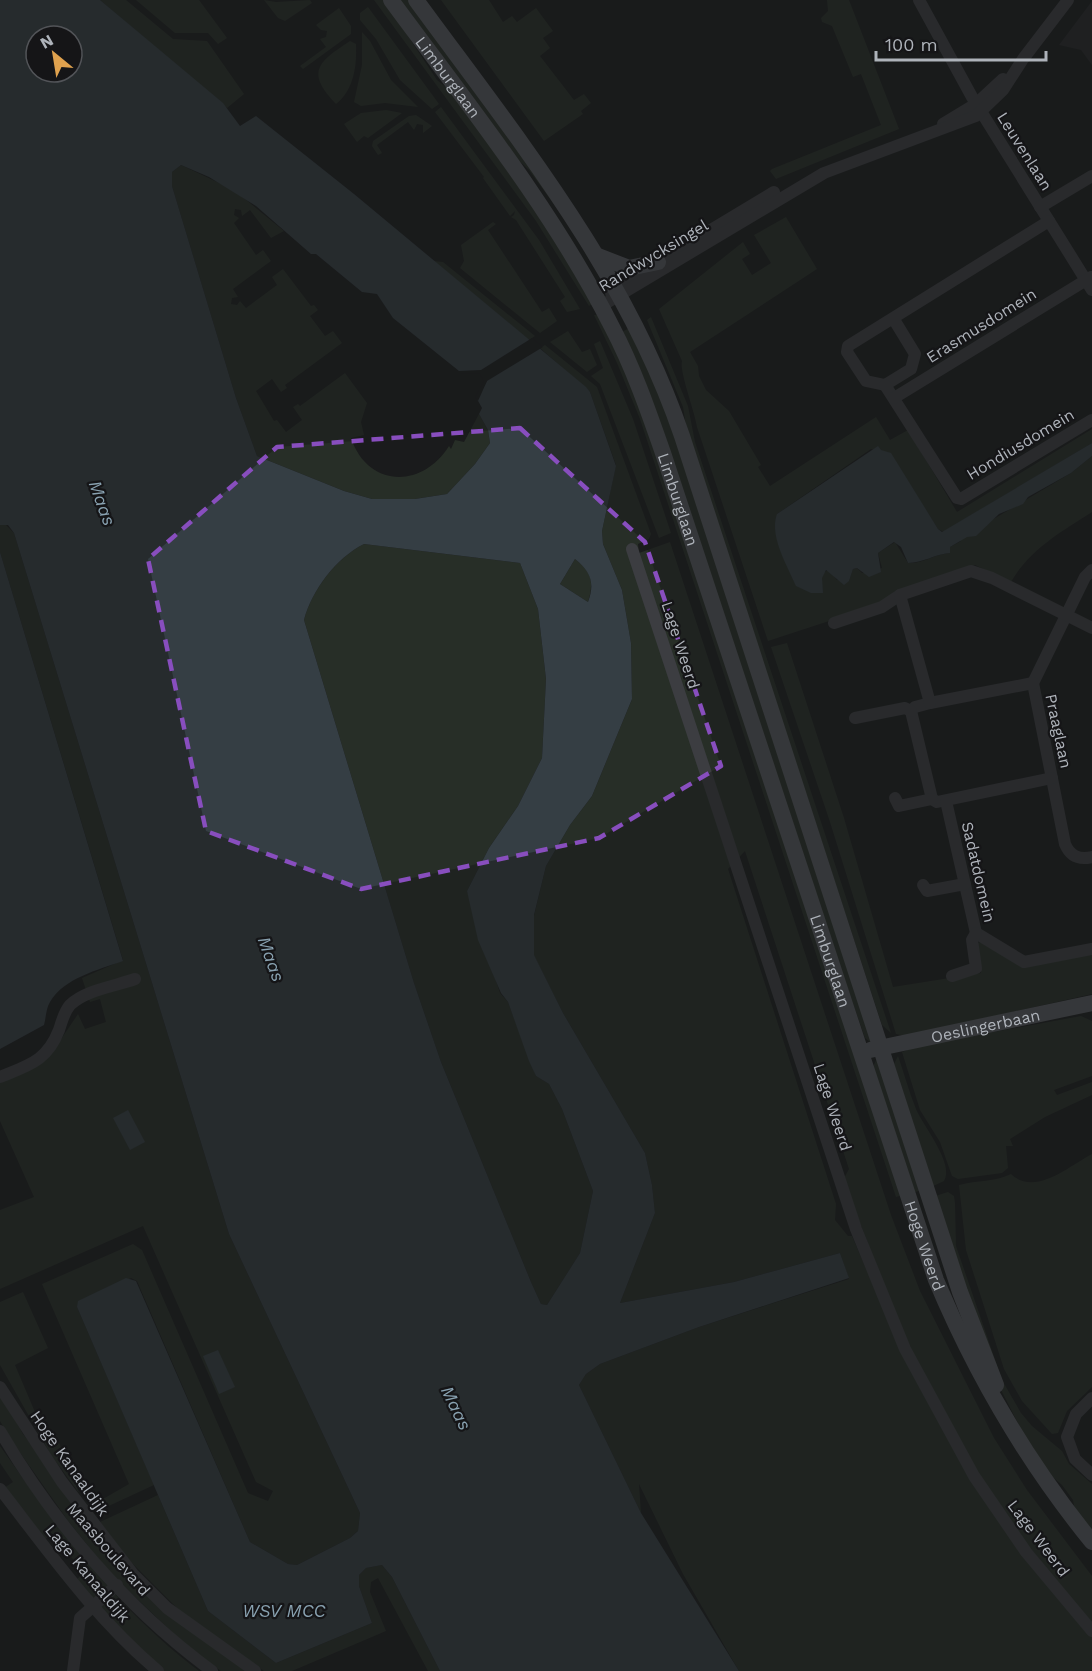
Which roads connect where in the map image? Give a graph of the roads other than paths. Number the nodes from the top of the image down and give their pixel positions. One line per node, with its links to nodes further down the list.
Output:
1 (391, 0): 14 (main road, Limburglaan)
2 (416, 0): 10 (main road, Limburglaan)
3 (919, 0): 5 (street, Leuvenlaan)
4 (1068, 0): 5 (street, Randwycksingel)
5 (979, 108): 6 (street, Randwycksingel); 8 (street, Leuvenlaan)
6 (824, 173): 11 (street, Randwycksingel); 13 (street, Randwycksingel)
7 (1092, 176): 8 (street, Leuvenlaan)
8 (1040, 207): 9 (street, Leuvenlaan)
9 (1049, 221): 12 (street, Leuvenlaan); 15 (street)
10 (598, 256): 11 (main road); 13 (main road, Limburglaan)
11 (658, 262): 13 (street, Randwycksingel)
12 (1090, 282): 17 (street, Erasmusdomein)
13 (618, 291): 14 (street, Randwycksingel); 41 (main road, Limburglaan)
14 (601, 306): 42 (main road, Limburglaan)
15 (893, 318): 16 (street, Erasmusdomein); 16 (street)
16 (885, 385): 17 (street, Hondiusdomein)
17 (894, 398): 18 (street, Hondiusdomein)
18 (1092, 420)
19 (632, 549): 53 (street, Lage Weerd)
20 (1092, 570): 22 (street, Praaglaan)
21 (900, 595): 22 (street); 23 (street); 26 (street)
22 (1066, 615): 24 (street); 25 (street, Praaglaan)
23 (834, 623)
24 (1092, 628)
25 (1033, 683): 26 (street); 29 (street, Praaglaan)
26 (930, 703): 27 (street)
27 (911, 711): 28 (street); 31 (street)
28 (855, 718)
29 (1052, 778): 32 (street); 33 (street, Praaglaan)
30 (895, 798): 31 (street)
31 (932, 799): 32 (street)
32 (946, 801): 34 (street, Sadatdomein)
33 (1092, 857)
34 (965, 884): 35 (street); 36 (street, Sadatdomein)
35 (923, 885)
36 (976, 933): 37 (street, Sadatdomein); 38 (street)
37 (1092, 949)
38 (952, 976)
39 (135, 979): 43 (street)
40 (1092, 1003): 41 (main road, Oeslingerbaan)
41 (880, 1048): 42 (main road, Oeslingerbaan); 46 (main road, Hoge Weerd)
42 (860, 1053): 46 (main road, Hoge Weerd)
43 (0, 1077)
44 (0, 1387): 57 (street, Hoge Kanaaldijk)
45 (1092, 1398): 48 (street)
46 (1014, 1430): 50 (main road, Hoge Weerd)
47 (0, 1431): 51 (street, Maasboulevard)
48 (1092, 1475)
49 (0, 1489): 52 (street, Lage Kanaaldijk)
50 (1092, 1542)
51 (117, 1585): 52 (street); 56 (street, Maasboulevard)
52 (93, 1606): 54 (street); 55 (street, Lage Kanaaldijk)
53 (1092, 1631)
54 (73, 1671)
55 (158, 1671)
56 (212, 1671)
57 (255, 1671)

